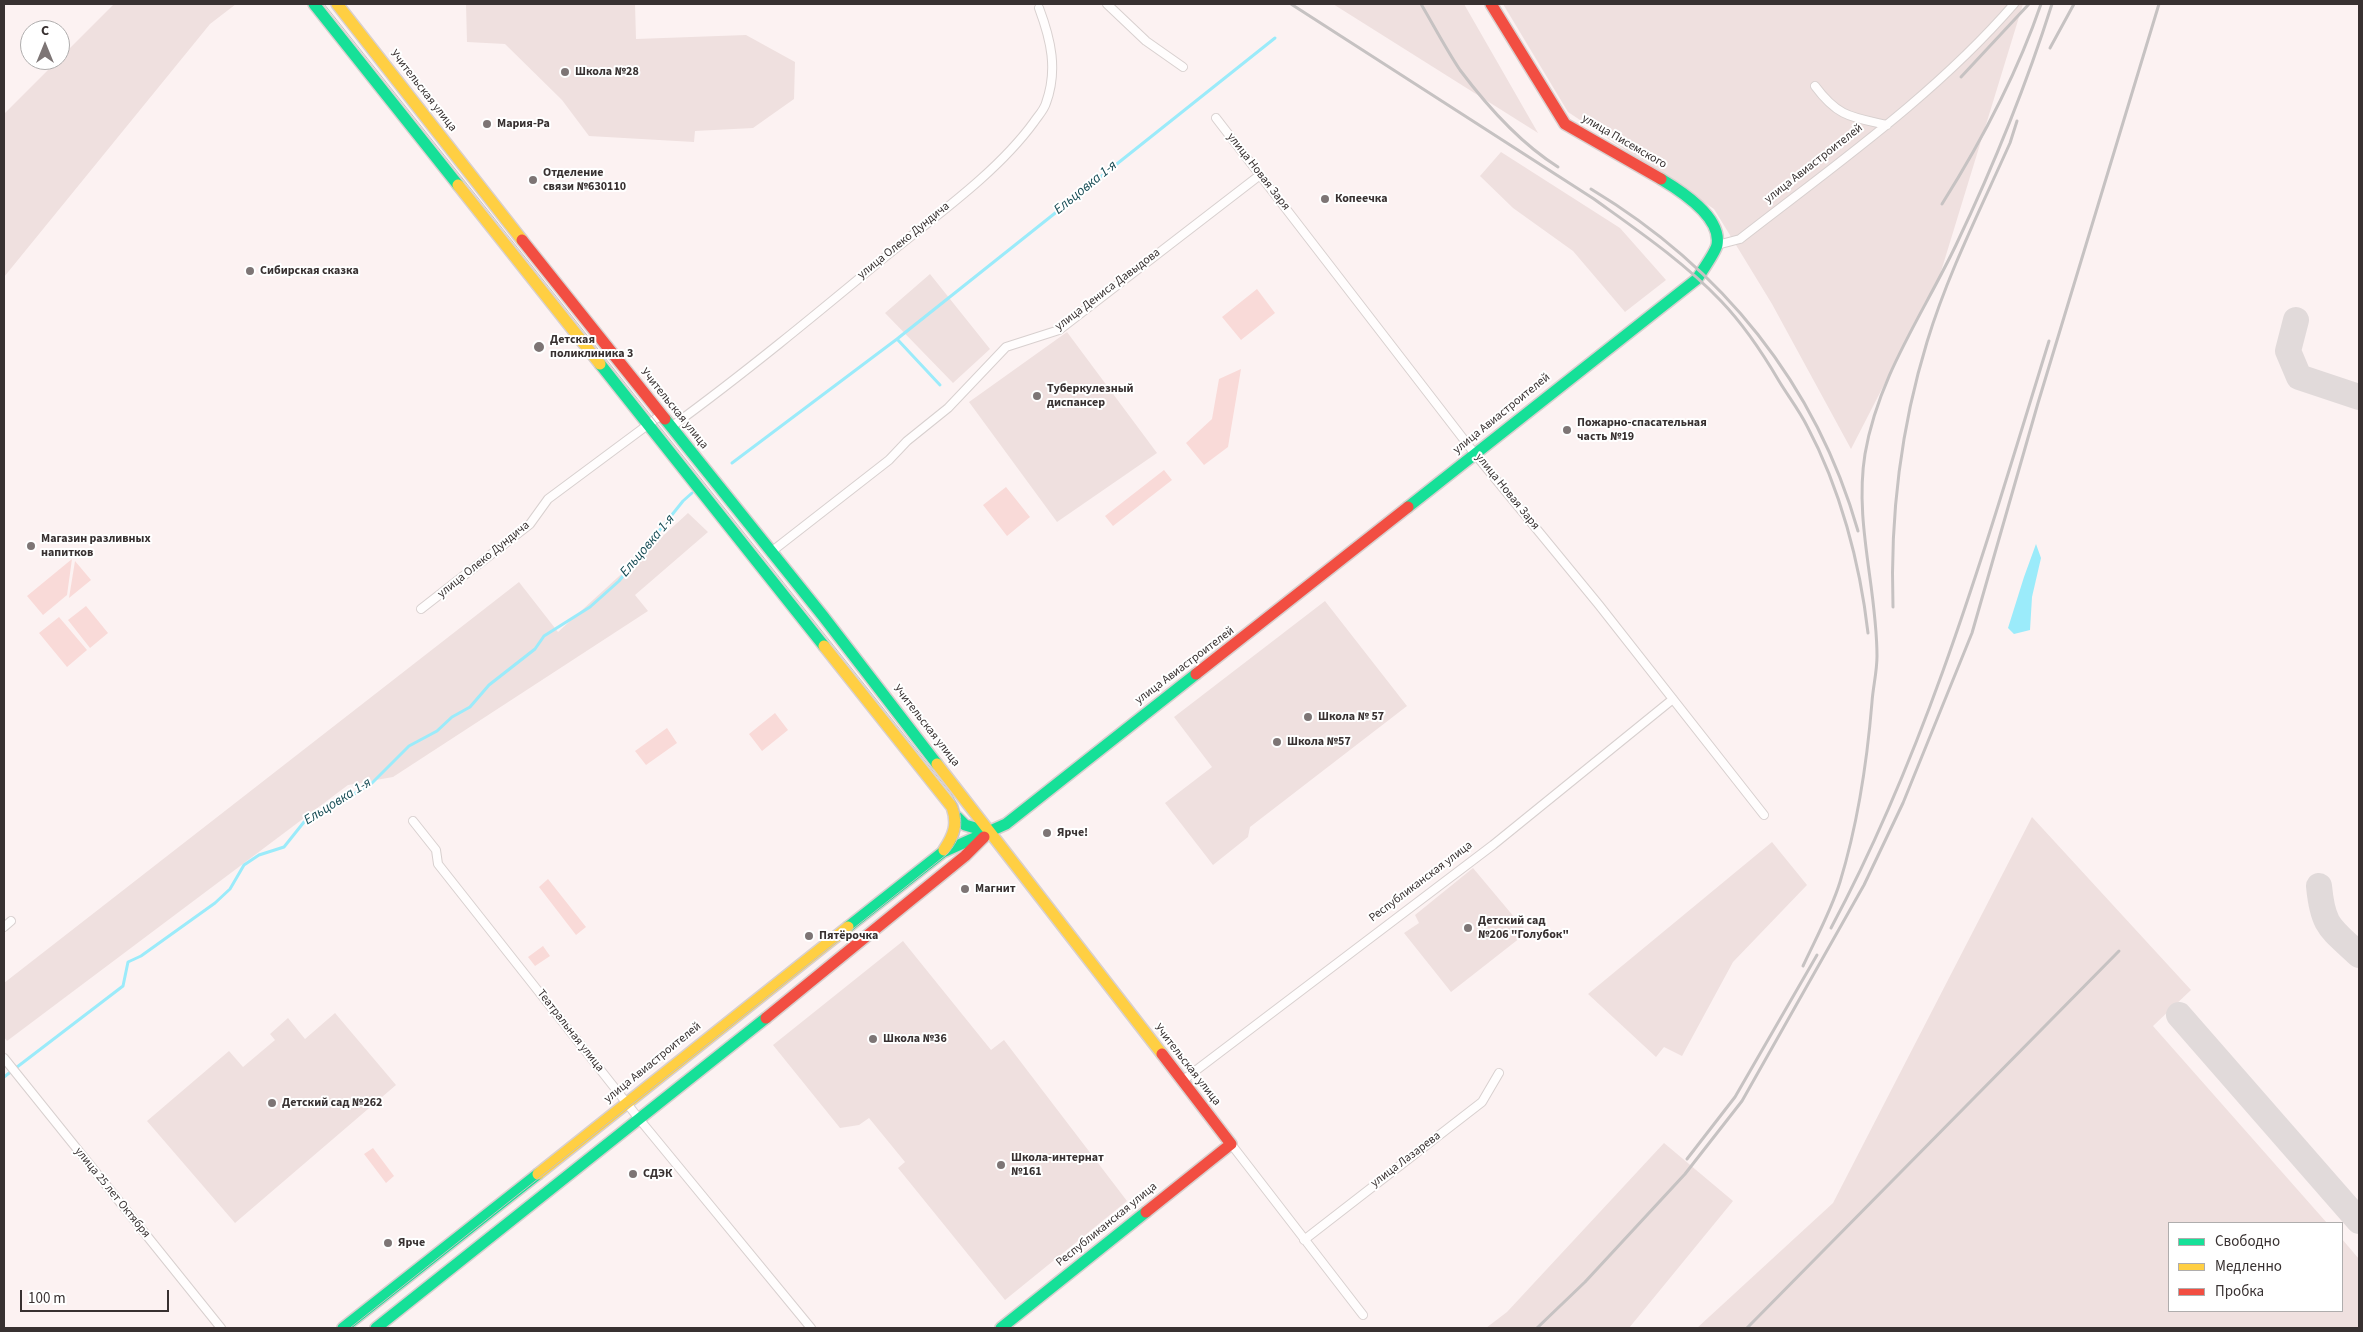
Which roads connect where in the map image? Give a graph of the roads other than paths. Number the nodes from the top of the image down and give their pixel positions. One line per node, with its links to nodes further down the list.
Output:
1 (314, 4): 14 (main road)
2 (337, 4): 13 (main road, Учительская улица)
3 (1107, 4): 7 (street)
4 (1492, 4): 12 (main road, улица Писемского)
5 (2014, 4): 10 (street, улица Авиастроителей)
6 (1040, 5): 15 (street, улица Олеко Дундича)
7 (1183, 67)
8 (1815, 86): 10 (street)
9 (1216, 118): 11 (street, улица Новая Заря)
10 (1887, 125): 12 (street, улица Авиастроителей)
11 (1260, 175): 16 (street, улица Новая Заря); 17 (street, улица Дениса Давыдова)
12 (1717, 245): 16 (main road, улица Авиастроителей)
13 (661, 415): 14 (street, улица Олеко Дундича); 15 (main road, Учительская улица)
14 (649, 424): 18 (street, улица Олеко Дундича); 21 (main road)
15 (671, 427): 17 (main road, Учительская улица)
16 (1475, 454): 19 (street, улица Новая Заря); 23 (main road, улица Авиастроителей)
17 (771, 552): 23 (main road, Учительская улица)
18 (421, 609)
19 (1673, 699): 20 (street, улица Новая Заря); 29 (street, Республиканская улица)
20 (1764, 815)
21 (957, 817): 23 (main road); 24 (main road)
22 (413, 821): 30 (street, Театральная улица)
23 (988, 832): 24 (main road, улица Авиастроителей); 29 (main road, Учительская улица); 31 (main road, улица Авиастроителей)
24 (943, 852): 30 (main road, улица Авиастроителей)
25 (11, 921): 26 (street)
26 (4, 927)
27 (4, 1058): 35 (street, улица 25 лет Октября)
28 (1499, 1073): 33 (street, улица Лазарева)
29 (1182, 1081): 32 (main road, Учительская улица)
30 (626, 1102): 31 (street, Театральная улица); 36 (main road, улица Авиастроителей)
31 (640, 1120): 37 (main road, улица Авиастроителей); 38 (street, Театральная улица)
32 (1231, 1144): 33 (street, Учительская улица); 39 (main road, Республиканская улица)
33 (1304, 1240): 34 (street, Учительская улица)
34 (1363, 1316)
35 (221, 1328)
36 (343, 1328)
37 (376, 1328)
38 (811, 1328)
39 (1001, 1328)

